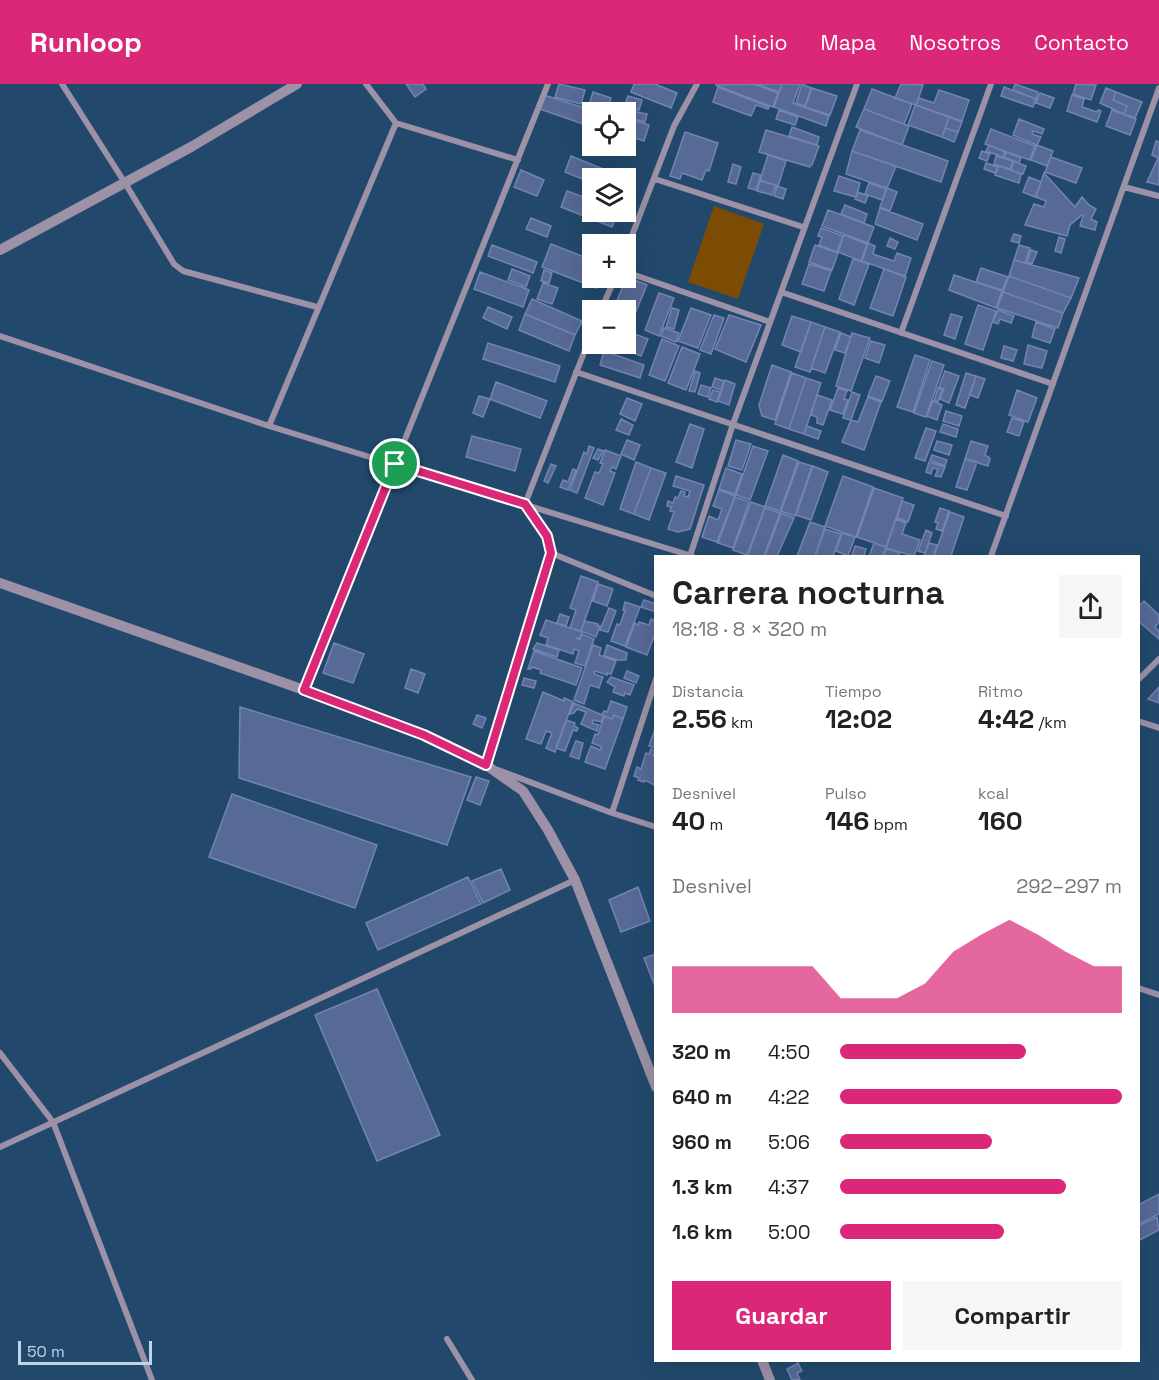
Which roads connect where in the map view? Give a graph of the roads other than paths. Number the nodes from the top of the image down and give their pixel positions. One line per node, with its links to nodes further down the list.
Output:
1 (62, 84): 12 (street)
2 (297, 84): 12 (street)
3 (366, 84): 9 (street)
4 (548, 84): 10 (street)
5 (697, 84): 11 (street)
6 (857, 84): 15 (street)
7 (991, 84): 22 (street)
8 (1159, 88): 13 (street)
9 (396, 123): 10 (street); 20 (street)
10 (518, 160): 29 (street)
11 (655, 179): 15 (street); 16 (street)
12 (126, 183): 17 (street); 20 (street)
13 (1124, 187): 14 (street); 26 (street)
14 (1159, 196)
15 (803, 227): 19 (street)
16 (633, 234)
17 (0, 250)
18 (636, 275): 21 (street)
19 (781, 292): 21 (street); 22 (street)
20 (317, 307): 28 (street)
21 (770, 321): 27 (street)
22 (901, 333): 26 (street)
23 (0, 336): 28 (street)
24 (583, 354): 25 (street)
25 (576, 372): 27 (street); 30 (street)
26 (1053, 384): 31 (street)
27 (733, 424): 31 (street); 34 (street)
28 (269, 426): 29 (street)
29 (395, 464): 30 (street); 41 (street)
30 (525, 504): 32 (street); 33 (street)
31 (1006, 516): 35 (street)
32 (551, 553): 37 (street); 44 (street)
33 (688, 555)
34 (691, 555)
35 (991, 555)
36 (0, 583): 41 (street)
37 (654, 595)
38 (1159, 659): 39 (street)
39 (1140, 678)
40 (654, 685): 45 (street)
41 (304, 690): 44 (street)
42 (1140, 722): 43 (street)
43 (1159, 728)
44 (486, 765): 45 (street); 47 (street)
45 (612, 813): 46 (street)
46 (654, 826)
47 (575, 880): 51 (street); 52 (street)
48 (1140, 989): 49 (street)
49 (1159, 995)
50 (0, 1053): 52 (street)
51 (654, 1082)
52 (54, 1122): 53 (street); 56 (street)
53 (0, 1147)
54 (447, 1339): 57 (street)
55 (763, 1362): 58 (street)
56 (152, 1380)
57 (472, 1380)
58 (770, 1380)

